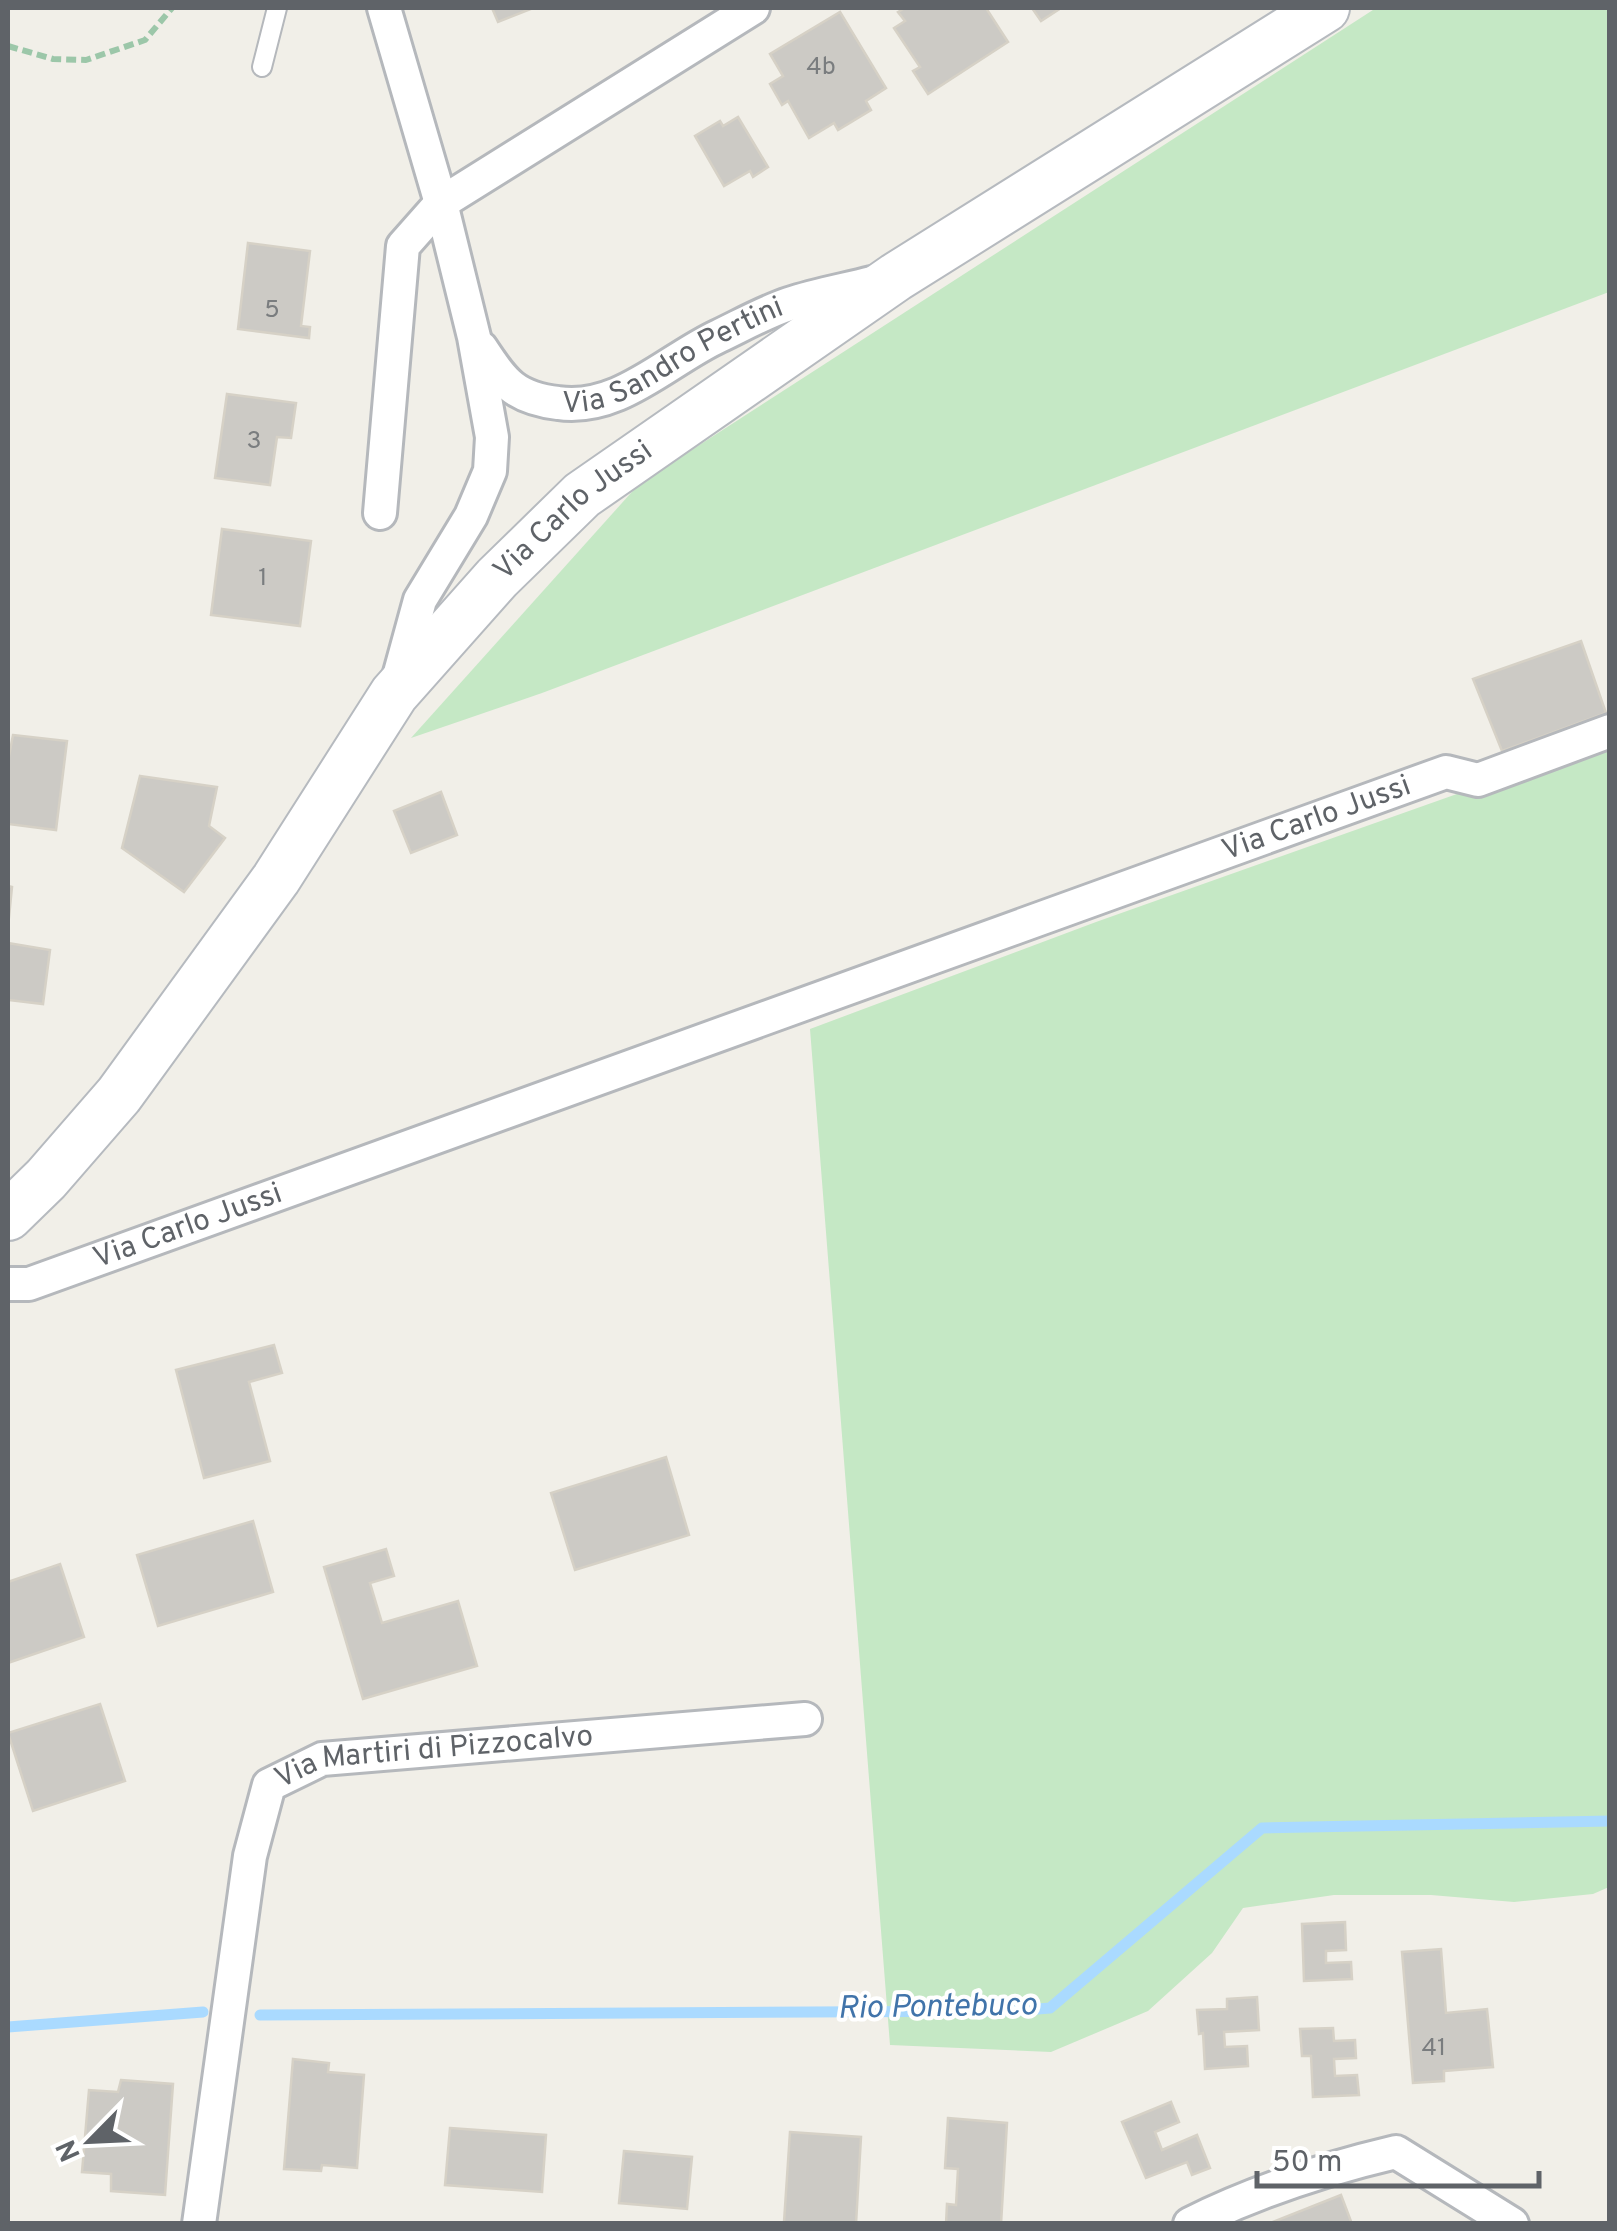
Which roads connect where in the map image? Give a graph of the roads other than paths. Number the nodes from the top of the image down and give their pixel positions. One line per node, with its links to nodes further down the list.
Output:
1 (277, 8): 5 (lane)
2 (384, 8): 6 (street, Via Sandro Pertini)
3 (753, 8): 6 (street)
4 (1324, 8): 7 (street, Via Carlo Jussi)
5 (262, 68)
6 (441, 204): 8 (street, Via Sandro Pertini); 9 (street)
7 (896, 277): 8 (street, Via Sandro Pertini); 10 (street, Via Carlo Jussi)
8 (474, 337): 10 (street, Via Sandro Pertini)
9 (380, 514)
10 (394, 694): 12 (street, Via Carlo Jussi)
11 (1610, 731): 13 (street, Via Carlo Jussi)
12 (8, 1216)
13 (8, 1284)
14 (806, 1718): 15 (street, Via Martiri di Pizzocalvo)
15 (199, 2224)
16 (1190, 2224): 17 (street)
17 (1512, 2224)

